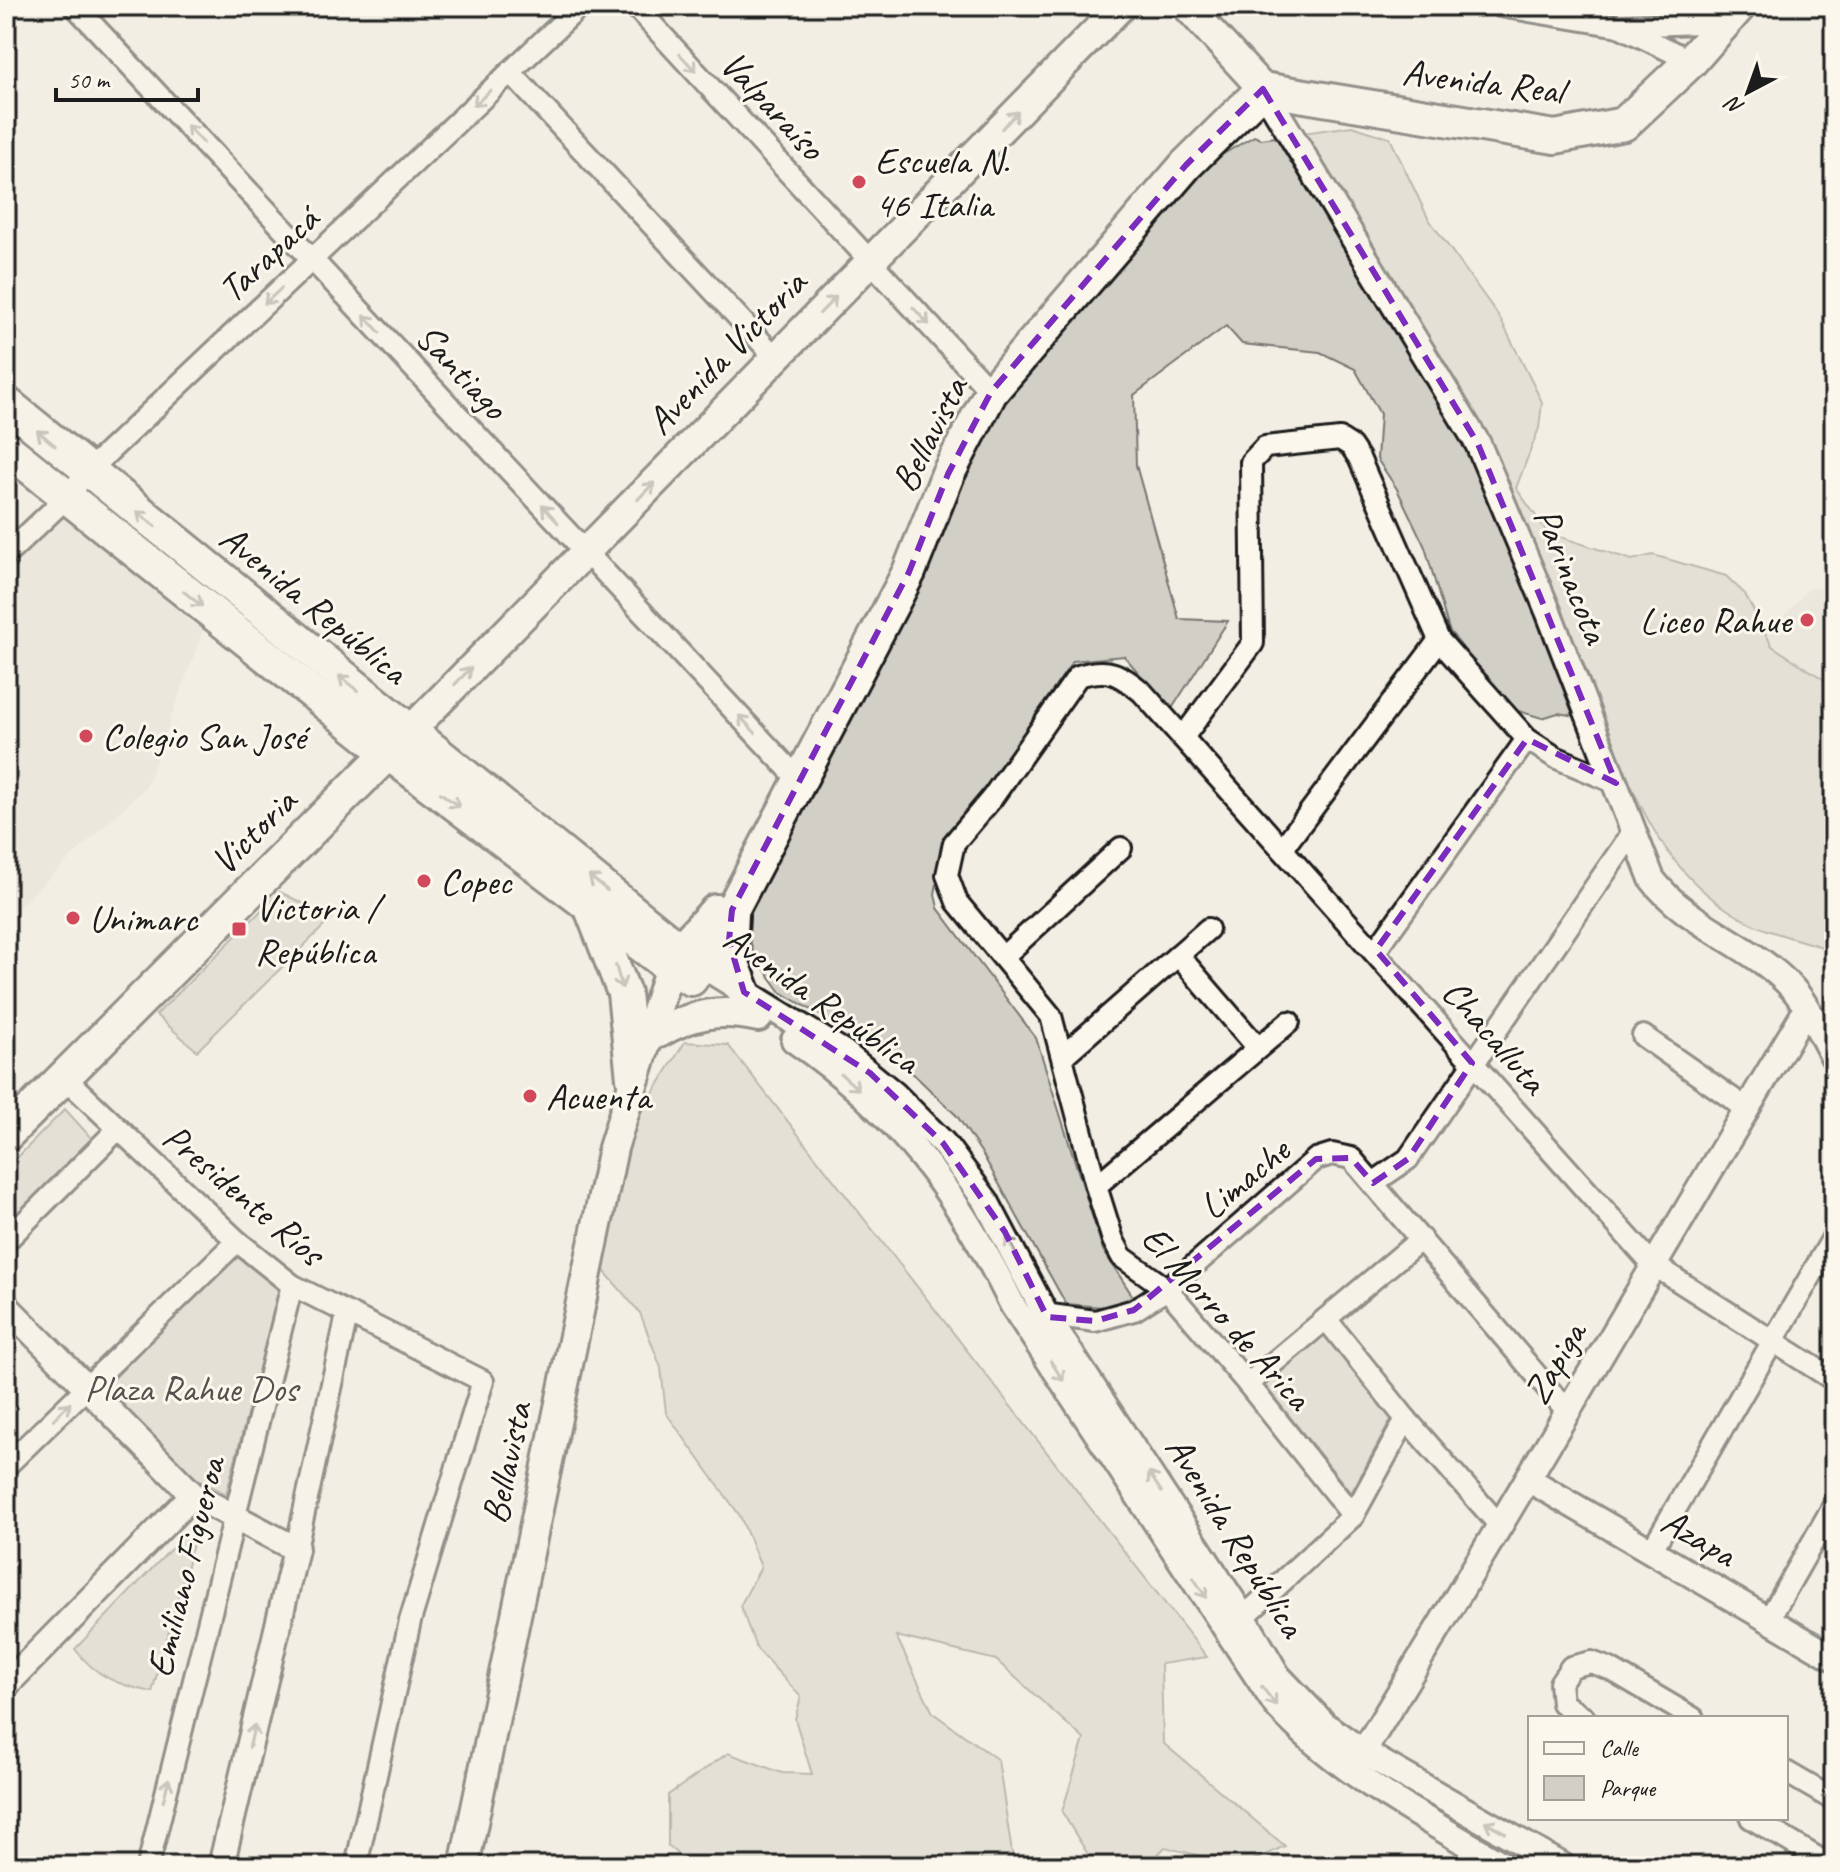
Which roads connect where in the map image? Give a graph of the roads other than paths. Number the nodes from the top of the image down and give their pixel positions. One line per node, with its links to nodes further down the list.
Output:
1 (75, 6): 12 (street, Santiago, one-way to 1)
2 (580, 6): 10 (street, Tarapacá)
3 (635, 6): 13 (street, Valparaíso, one-way to 13)
4 (1121, 6): 13 (main road, Avenida Victoria, one-way to 4)
5 (1187, 6): 11 (main road)
6 (1500, 6): 8 (street)
7 (1731, 14): 8 (street); 9 (main road, Avenida Real)
8 (1619, 26): 9 (street)
9 (1691, 61): 11 (main road, Avenida Real)
10 (510, 72): 12 (street, Tarapacá, one-way to 12); 14 (street)
11 (1263, 89): 15 (main road, Bellavista); 28 (street, Parinacota)
12 (312, 260): 18 (street, Tarapacá, one-way to 18); 20 (street, Santiago, one-way to 12)
13 (871, 261): 14 (main road, Avenida Victoria, one-way to 13); 15 (street, Valparaíso, one-way to 15)
14 (776, 358): 20 (main road, Avenida Victoria, one-way to 14)
15 (991, 392): 27 (main road, Bellavista)
16 (6, 403): 18 (main road, Avenida República, one-way to 16)
17 (6, 448): 19 (main road, Avenida República)
18 (87, 472): 19 (street, Tarapacá); 26 (main road, Avenida República, one-way to 18)
19 (66, 498): 21 (street, Tarapacá); 26 (main road, Avenida República, one-way to 26)
20 (585, 552): 26 (main road, Avenida Victoria, one-way to 20); 27 (street, Santiago, one-way to 20)
21 (6, 555)
22 (1439, 640): 24 (street); 25 (street); 31 (street)
23 (1142, 692): 24 (street, Chacalluta); 38 (street, El Morro de Arica)
24 (1184, 736): 31 (street, Chacalluta)
25 (1527, 739): 28 (street); 36 (street)
26 (398, 742): 33 (main road, Avenida República, one-way to 33); 39 (main road, Avenida República, one-way to 26); 49 (main road, Victoria)
27 (800, 781): 32 (main road, Bellavista)
28 (1616, 783): 29 (street, Parinacota)
29 (1633, 832): 41 (street, Parinacota); 48 (street)
30 (1121, 848): 38 (street)
31 (1282, 849): 36 (street, Chacalluta)
32 (750, 873): 34 (main road, Bellavista); 39 (main road, Bellavista)
33 (589, 905): 39 (main road, Avenida República); 50 (main road, one-way to 50)
34 (732, 910): 39 (main road, Bellavista); 40 (main road)
35 (1208, 929): 37 (street)
36 (1376, 950): 48 (street, Chacalluta)
37 (1178, 955): 45 (street); 46 (street)
38 (1003, 957): 46 (street, El Morro de Arica)
39 (685, 965): 40 (street, Avenida República); 43 (main road, Bellavista); 50 (main road, Bellavista)
40 (751, 1004): 43 (main road); 64 (street, Avenida República, one-way to 64); 66 (street, Avenida República, one-way to 40)
41 (1806, 1010): 47 (street, Parinacota); 51 (street, Zapiga)
42 (1289, 1022): 45 (street)
43 (659, 1033): 50 (main road, Bellavista)
44 (1643, 1036): 51 (street)
45 (1258, 1048): 55 (street)
46 (1063, 1056): 55 (street, El Morro de Arica)
47 (1834, 1058)
48 (1472, 1063): 54 (street); 60 (street, Chacalluta)
49 (64, 1077): 52 (street, Presidente Ríos); 53 (main road, Victoria)
50 (633, 1078): 96 (main road, Bellavista)
51 (1747, 1109): 60 (street, Zapiga)
52 (117, 1130): 58 (street); 59 (street, Presidente Ríos)
53 (6, 1135)
54 (1373, 1183): 57 (street, Limache); 62 (street, Limache)
55 (1096, 1186): 62 (street, El Morro de Arica)
56 (1834, 1236): 68 (street)
57 (1421, 1239): 67 (street); 72 (street, Limache)
58 (6, 1241)
59 (237, 1241): 61 (street, Presidente Ríos); 71 (street)
60 (1652, 1264): 68 (street, Chacalluta); 72 (street, Zapiga)
61 (292, 1285): 65 (street, Presidente Ríos); 79 (street, Emiliano Figueroa)
62 (1167, 1289): 66 (street, Limache); 70 (street, El Morro de Arica)
63 (6, 1306): 71 (street)
64 (1013, 1306): 66 (street, Limache); 84 (street, Avenida República, one-way to 84)
65 (347, 1315): 81 (street); 95 (street, Presidente Ríos)
66 (1047, 1317): 84 (street, Avenida República, one-way to 66)
67 (1326, 1319): 70 (street); 73 (street)
68 (1773, 1341): 69 (street, Chacalluta); 82 (street)
69 (1834, 1380)
70 (1248, 1384): 78 (street, El Morro de Arica)
71 (87, 1387): 74 (street, one-way to 71); 76 (street)
72 (1568, 1412): 75 (street, Zapiga)
73 (1406, 1419): 78 (street); 80 (street)
74 (6, 1466)
75 (1528, 1479): 80 (street, Zapiga); 82 (street, Azapa)
76 (193, 1495): 79 (street); 86 (street)
77 (1834, 1505): 83 (street)
78 (1353, 1516): 84 (street)
79 (235, 1518): 81 (street); 93 (street, Emiliano Figueroa, one-way to 79)
80 (1501, 1527): 89 (street, Zapiga)
81 (296, 1549): 94 (street, one-way to 81)
82 (1651, 1551): 83 (street, Azapa)
83 (1769, 1619): 85 (street, Azapa)
84 (1236, 1624): 89 (street, Avenida República); 97 (street, Avenida República, one-way to 97)
85 (1834, 1658)
86 (6, 1685)
87 (1581, 1716): 88 (street)
88 (1690, 1716)
89 (1363, 1752): 98 (street, Avenida República, one-way to 89)
90 (1788, 1773): 91 (street)
91 (1834, 1800)
92 (1754, 1820): 99 (street)
93 (148, 1866)
94 (221, 1866)
95 (356, 1866)
96 (464, 1866)
97 (1505, 1866)
98 (1563, 1866)
99 (1831, 1866)

